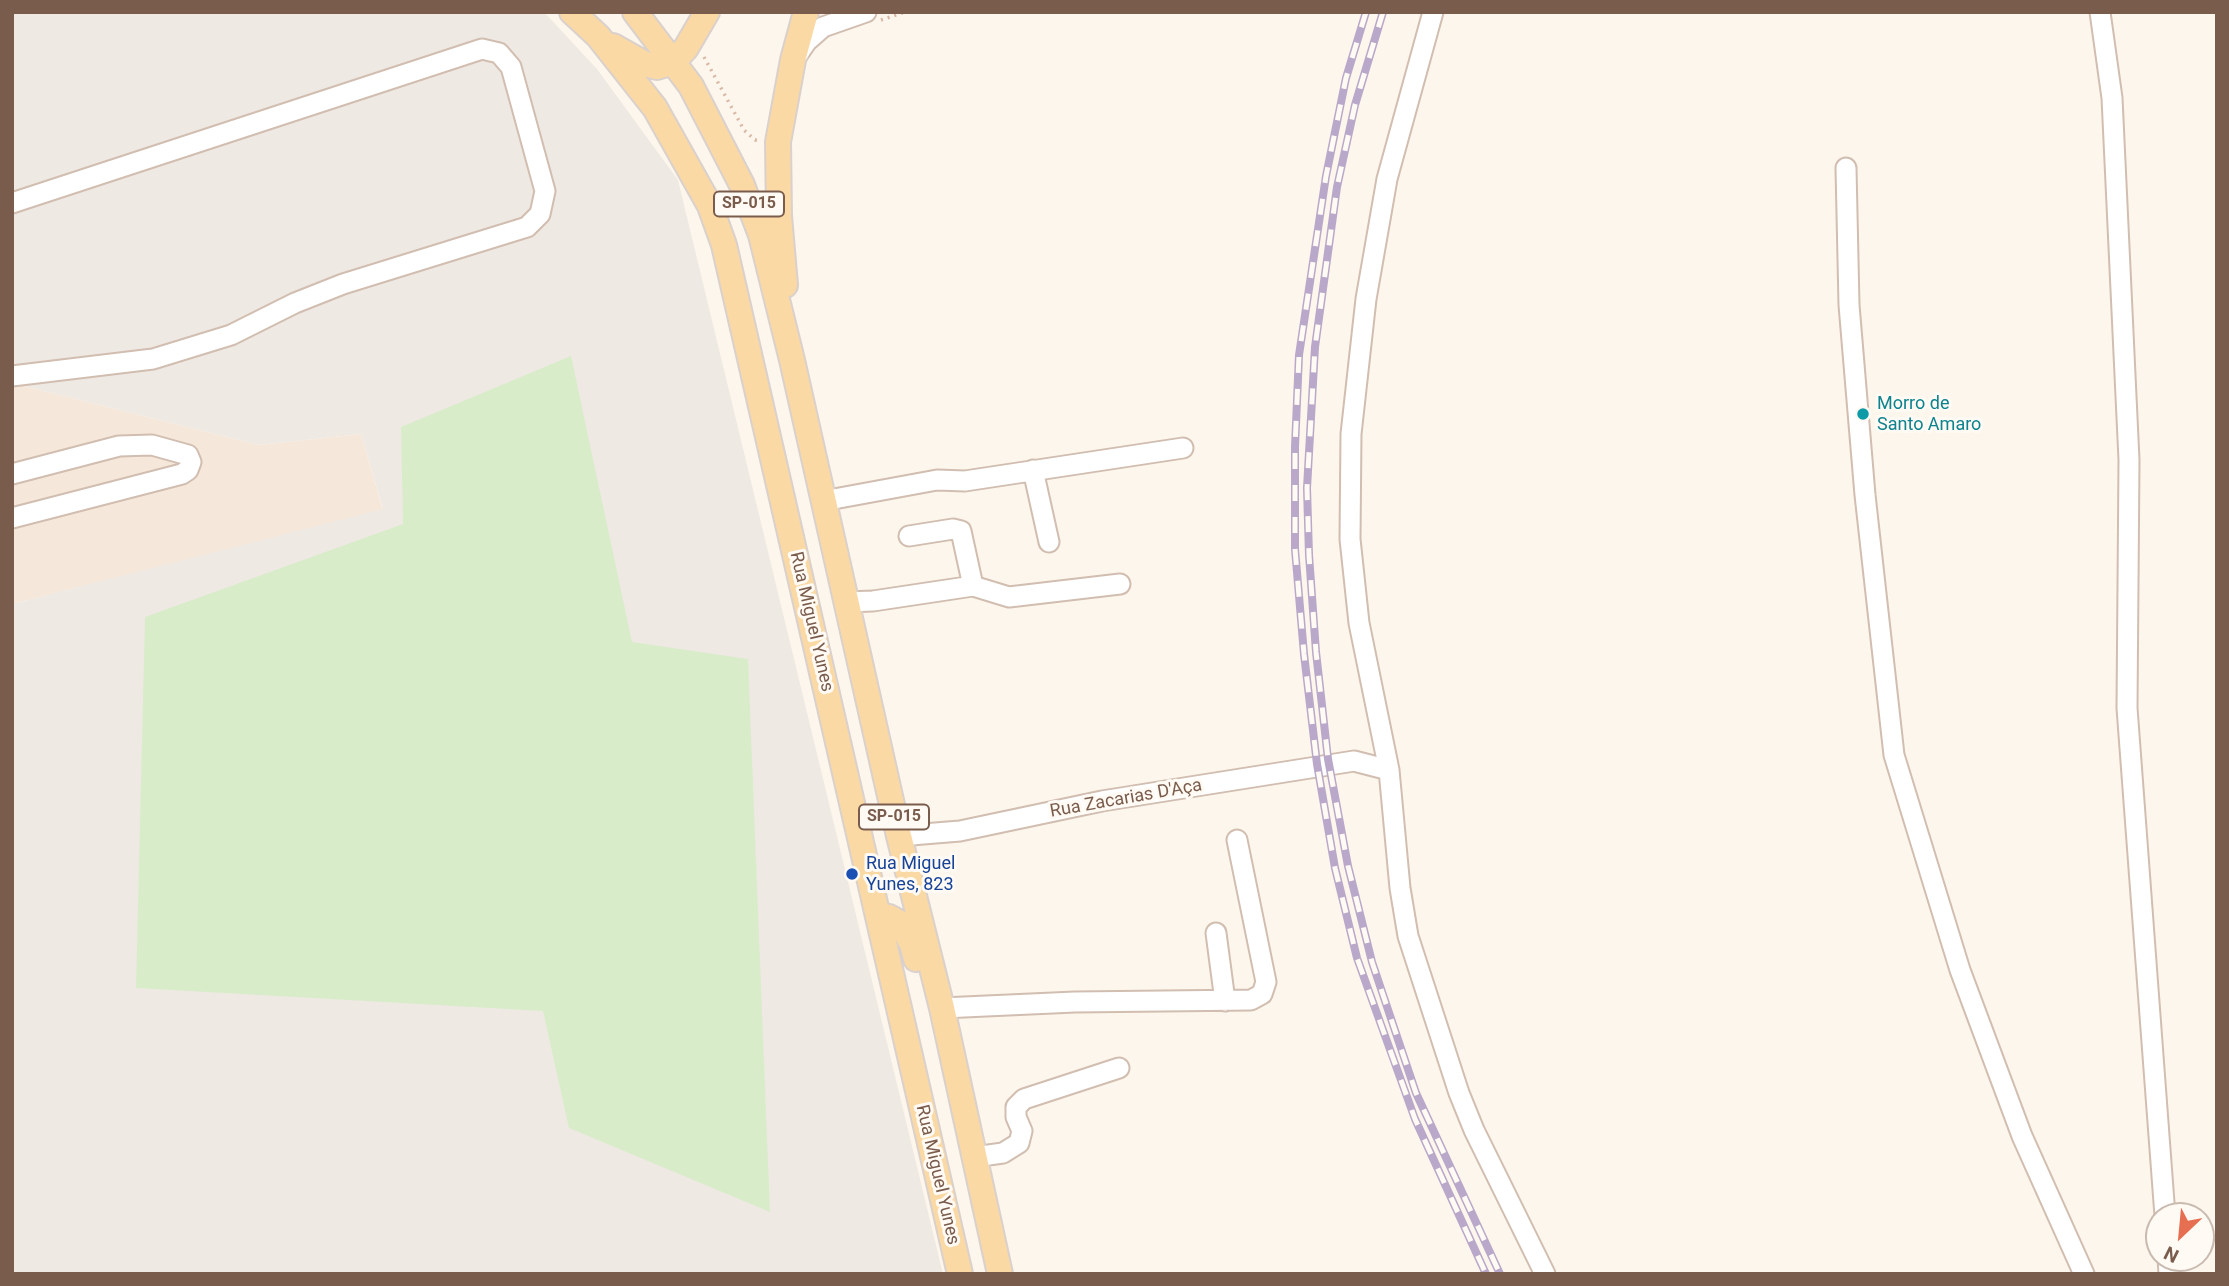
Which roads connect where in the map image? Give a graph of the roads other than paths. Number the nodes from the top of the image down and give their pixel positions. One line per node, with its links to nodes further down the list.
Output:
1 (572, 12): 8 (main road, Rua Miguel Yunes / SP-015)
2 (635, 12): 10 (main road, SP-015)
3 (707, 12): 10 (main road)
4 (806, 12): 9 (main road)
5 (1433, 12): 25 (street)
6 (2099, 12): 38 (street)
7 (872, 17): 9 (street)
8 (598, 36): 10 (main road); 28 (main road, Rua Miguel Yunes / SP-015)
9 (793, 60): 13 (main road)
10 (673, 62): 13 (main road, SP-015)
11 (1846, 168): 42 (street)
12 (12, 203): 14 (street)
13 (792, 360): 18 (main road, SP-015)
14 (12, 376)
15 (1183, 447): 16 (street)
16 (1033, 470): 18 (street); 21 (street)
17 (12, 474): 19 (street)
18 (823, 501): 24 (main road, SP-015)
19 (12, 518)
20 (909, 536): 23 (street)
21 (1049, 542)
22 (1120, 584): 23 (street)
23 (973, 586): 24 (street)
24 (846, 603): 29 (main road, SP-015)
25 (1383, 736): 26 (street); 27 (street)
26 (1354, 761): 27 (street); 29 (street, Rua Zacarias D'Aça)
27 (1389, 770): 41 (street)
28 (849, 790): 29 (main road); 31 (main road, Rua Miguel Yunes / SP-015)
29 (898, 836): 33 (main road, SP-015)
30 (1237, 840): 34 (street)
31 (878, 915): 33 (main road); 39 (main road, Rua Miguel Yunes / SP-015)
32 (1216, 933): 34 (street)
33 (933, 976): 35 (main road, SP-015)
34 (1225, 1001): 35 (street)
35 (942, 1009): 37 (main road, SP-015)
36 (1119, 1068): 37 (street)
37 (974, 1157): 40 (main road, SP-015)
38 (2164, 1202)
39 (960, 1274)
40 (1000, 1274)
41 (1545, 1274)
42 (2084, 1274)

